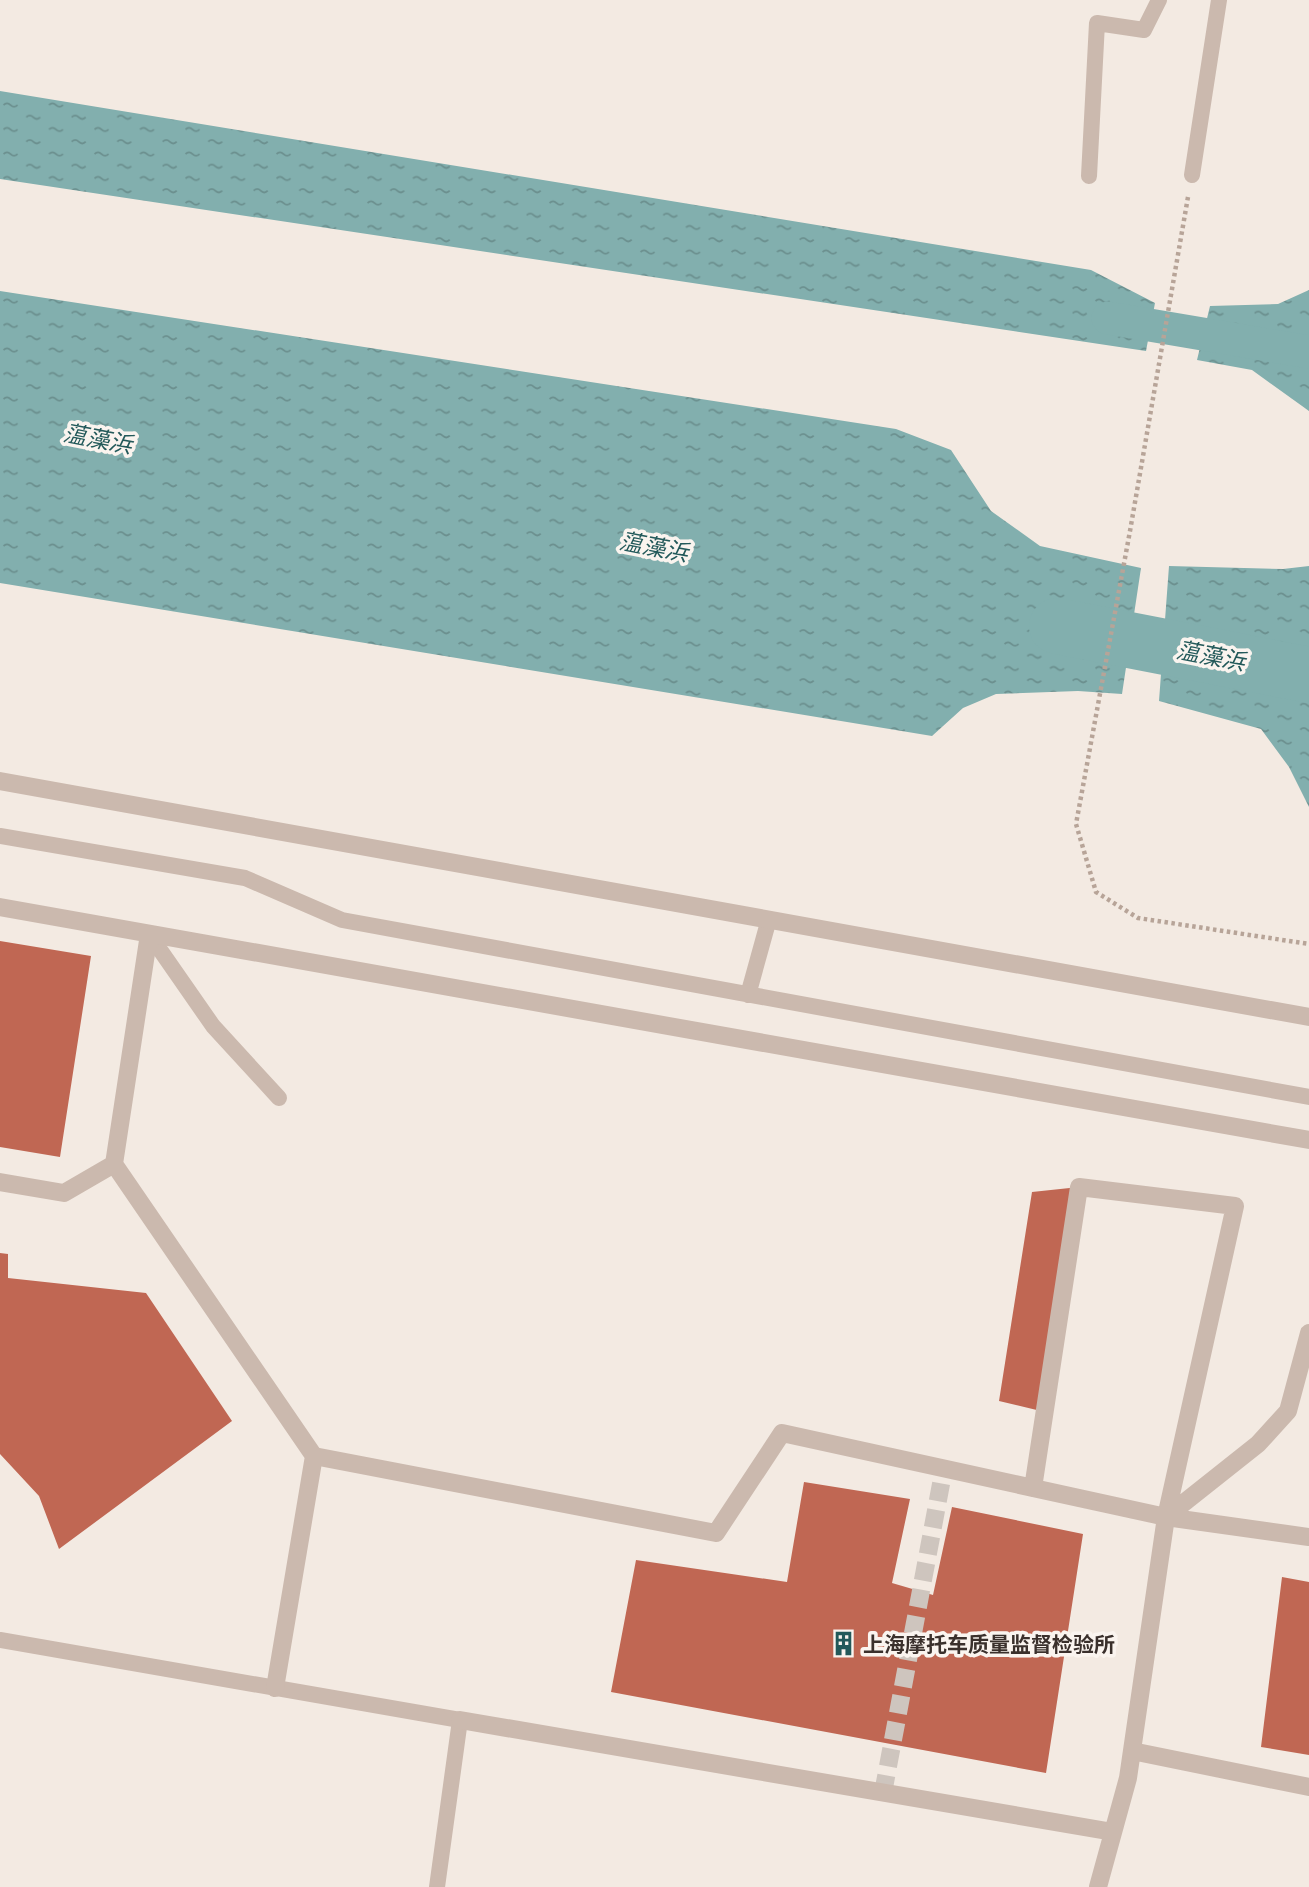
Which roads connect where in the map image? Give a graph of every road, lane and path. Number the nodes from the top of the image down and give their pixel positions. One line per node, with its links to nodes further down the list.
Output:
1 (1159, 0): 4 (lane)
2 (1219, 0): 3 (lane)
3 (1192, 175): 10 (path)
4 (1089, 176)
5 (0, 781): 8 (street)
6 (0, 836): 11 (lane)
7 (0, 907): 9 (street)
8 (769, 919): 11 (lane); 12 (street)
9 (149, 934): 14 (lane); 15 (street); 16 (street)
10 (1309, 944)
11 (748, 995): 13 (lane)
12 (1309, 1017)
13 (1309, 1097)
14 (279, 1098)
15 (1309, 1140)
16 (114, 1164): 17 (street); 19 (street)
17 (0, 1182)
18 (1309, 1333): 21 (street)
19 (314, 1456): 20 (street); 24 (street)
20 (1033, 1488): 21 (street); 21 (street)
21 (1166, 1517): 22 (street); 26 (street)
22 (1309, 1537)
23 (0, 1640): 24 (lane)
24 (275, 1688): 25 (lane)
25 (460, 1720): 28 (street); 29 (lane)
26 (1132, 1751): 27 (street); 28 (street)
27 (1309, 1787)
28 (1113, 1832): 30 (street)
29 (437, 1887)
30 (1098, 1887)

